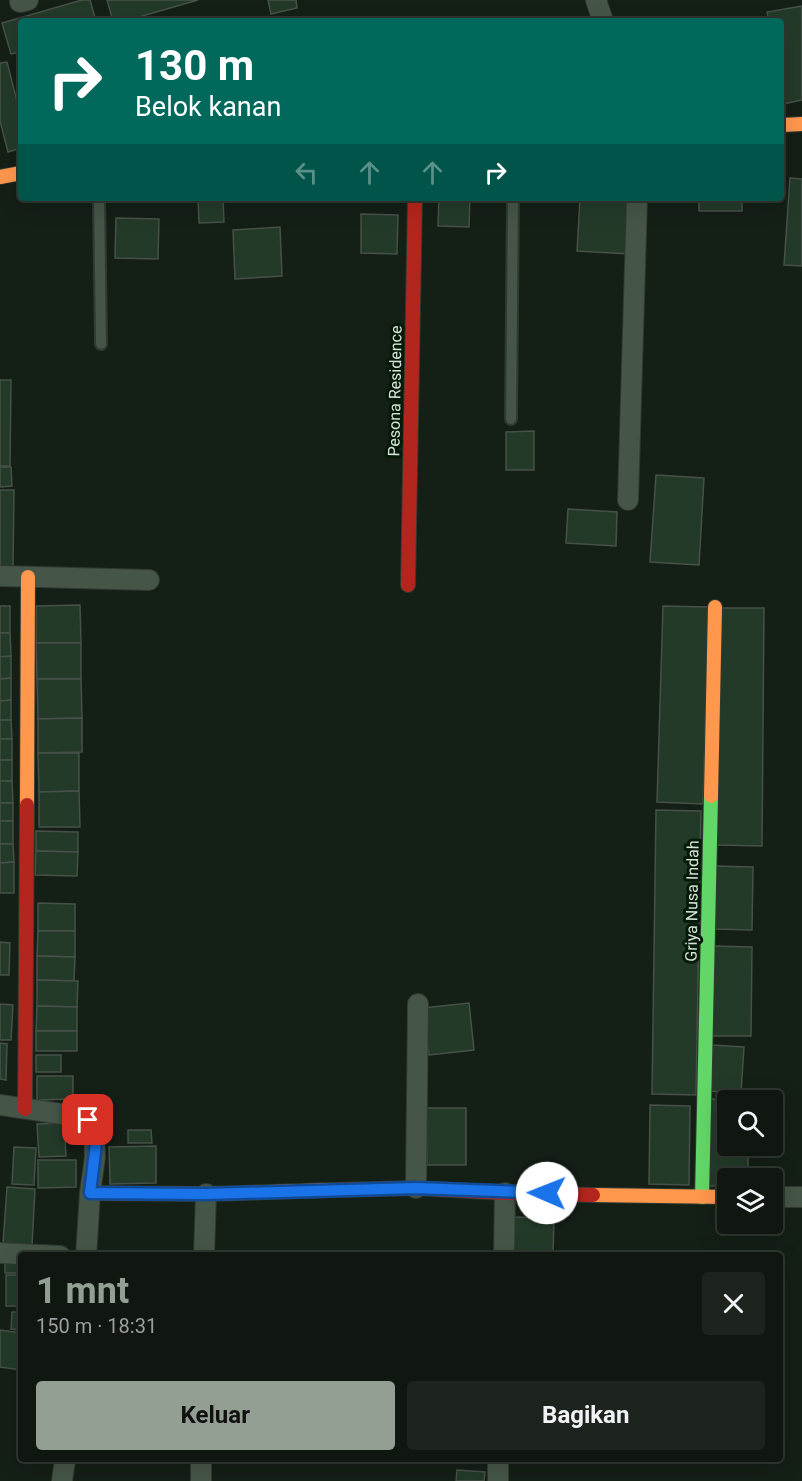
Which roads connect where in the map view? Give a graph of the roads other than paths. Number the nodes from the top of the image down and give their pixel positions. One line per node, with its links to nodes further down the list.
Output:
1 (596, 0): 2 (street)
2 (602, 18)
3 (802, 124): 4 (street)
4 (784, 125)
5 (18, 174): 6 (street)
6 (0, 177)
7 (99, 201): 11 (lane)
8 (415, 201): 17 (street, Pesona Residence)
9 (513, 201): 12 (lane)
10 (637, 201): 13 (street)
11 (101, 344)
12 (511, 419)
13 (628, 500)
14 (0, 576): 15 (street)
15 (28, 577): 16 (street); 21 (street)
16 (148, 580)
17 (408, 585)
18 (715, 606): 26 (street, Griya Nusa Indah)
19 (418, 1004): 22 (street)
20 (0, 1105): 21 (street)
21 (25, 1109): 23 (street)
22 (416, 1188): 24 (street); 25 (street)
23 (90, 1193): 25 (street); 30 (street)
24 (505, 1193): 26 (street); 32 (street)
25 (206, 1194): 31 (street)
26 (702, 1197): 27 (street)
27 (717, 1197)
28 (783, 1197): 29 (street)
29 (802, 1197)
30 (86, 1252)
31 (204, 1252)
32 (504, 1252)
33 (0, 1253): 34 (street)
34 (18, 1254)
35 (65, 1462): 38 (street)
36 (201, 1462): 39 (street)
37 (498, 1462): 40 (street)
38 (62, 1481)
39 (201, 1481)
40 (498, 1481)

